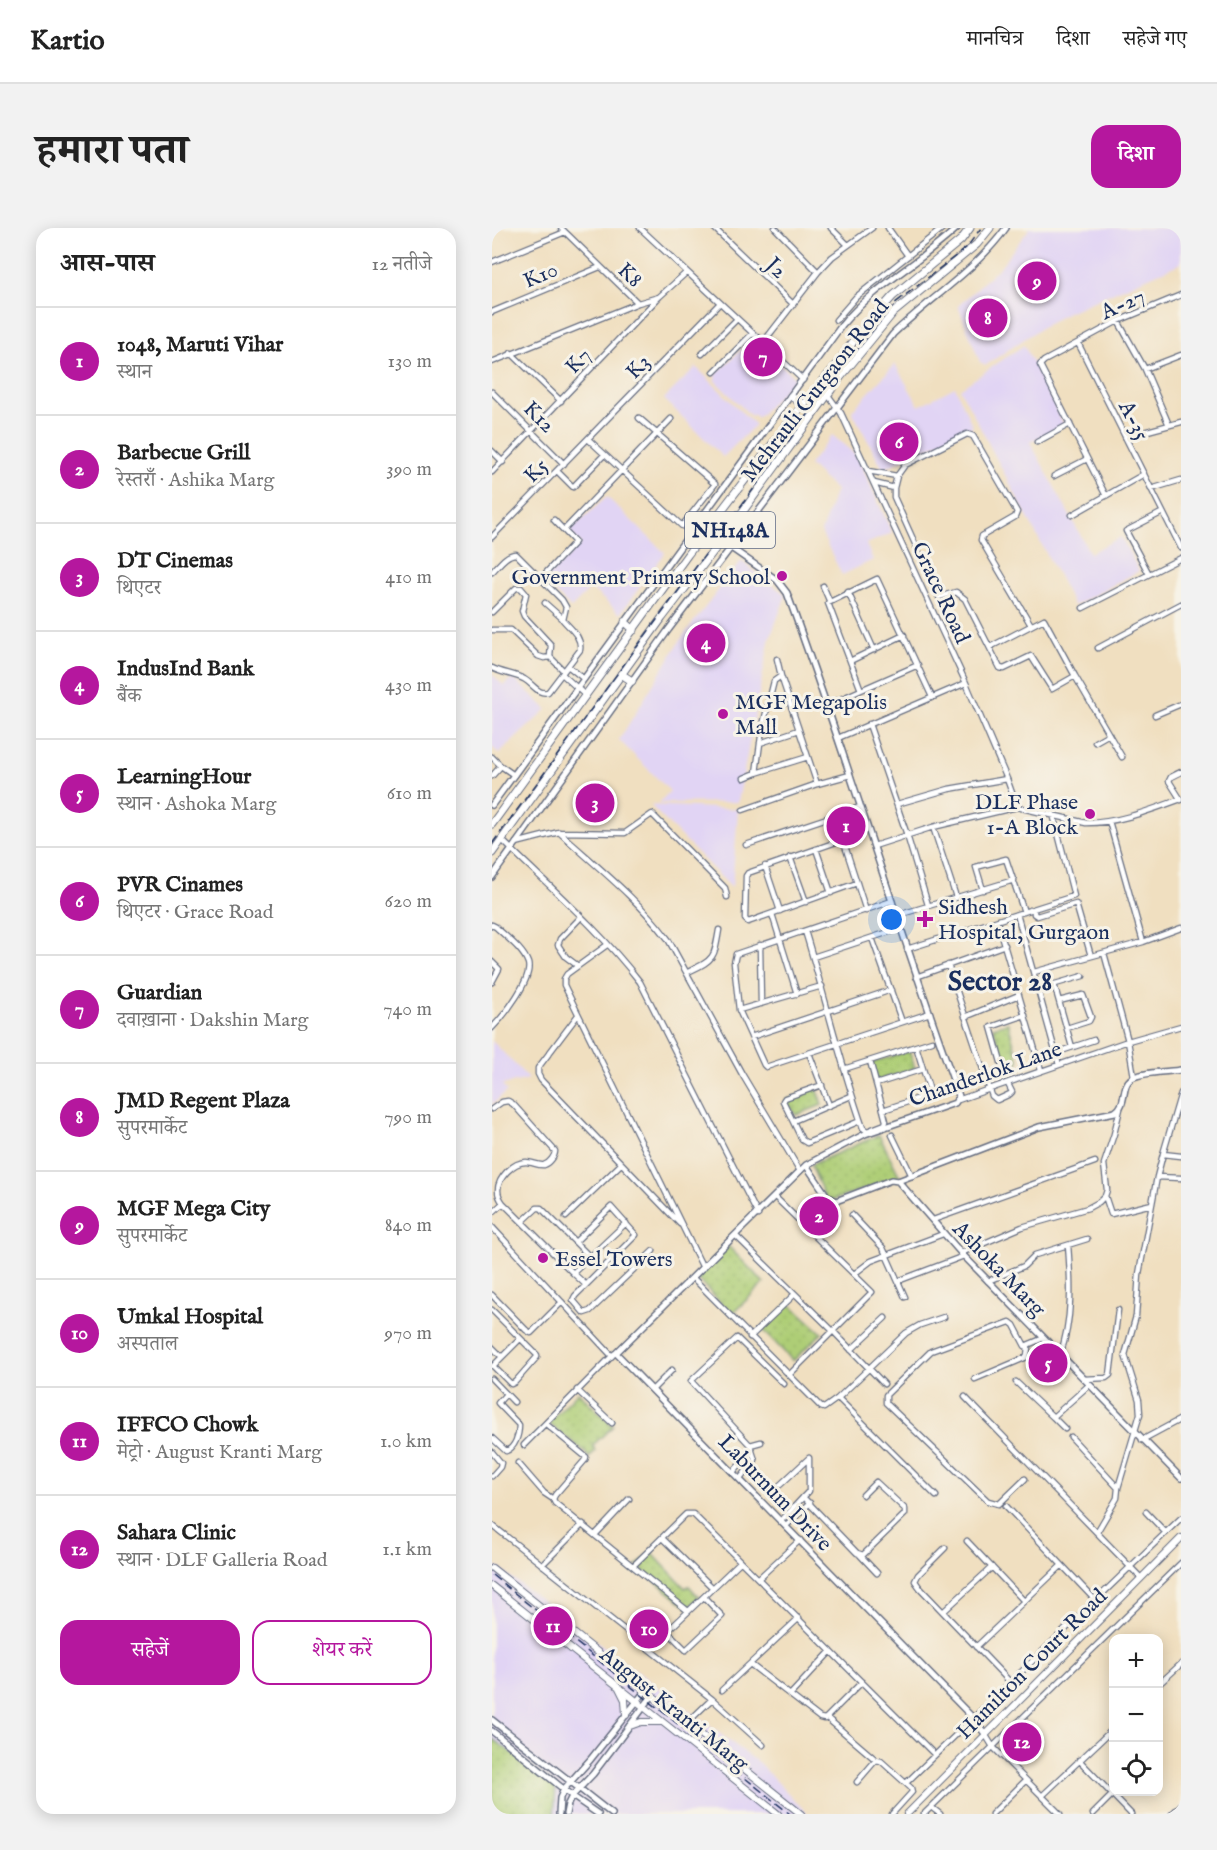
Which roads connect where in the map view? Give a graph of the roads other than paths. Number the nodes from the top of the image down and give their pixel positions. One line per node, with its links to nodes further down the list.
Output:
1 (640, 228): 17 (street)
2 (714, 228): 23 (street, J2)
3 (775, 228): 18 (street)
4 (831, 228): 13 (street)
5 (872, 228): 13 (street)
6 (888, 228): 14 (street)
7 (943, 228): 14 (street)
8 (957, 228): 37 (street)
9 (970, 228): 42 (main road, Mehrauli Gurgaon Road / NH148A)
10 (990, 228): 39 (main road, Mehrauli Gurgaon Road / NH148A)
11 (1006, 228): 43 (street)
12 (563, 230): 15 (street); 16 (street, K8)
13 (848, 245): 18 (street)
14 (908, 256): 26 (street)
15 (492, 262)
16 (600, 267): 21 (street, K8); 24 (street, K10)
17 (687, 272): 20 (street, K7); 22 (street)
18 (818, 272): 23 (street)
19 (1181, 295): 27 (street, A-27)
20 (659, 297): 21 (street, K8); 41 (street, K7)
21 (638, 303): 31 (street)
22 (720, 303): 25 (street); 52 (street, K3)
23 (793, 304): 30 (street)
24 (492, 312)
25 (737, 319): 28 (street); 32 (street)
26 (836, 320)
27 (1118, 321): 29 (street, A-27); 35 (street)
28 (752, 334): 30 (street); 36 (street)
29 (1078, 343): 47 (street, A-27); 51 (street, A-35 / A-35)
30 (762, 344): 37 (street)
31 (511, 353): 34 (street); 41 (street)
32 (702, 354)
33 (1181, 355): 35 (street)
34 (492, 362)
35 (1145, 369): 48 (street)
36 (714, 372)
37 (803, 380): 40 (street)
38 (492, 392): 49 (street, K12)
39 (828, 395): 43 (street, Grace Road); 58 (main road, Mehrauli Gurgaon Road / NH148A)
40 (791, 396): 42 (main road); 94 (street)
41 (561, 401): 49 (street, K7)
42 (803, 405): 54 (main road, Mehrauli Gurgaon Road / NH148A)
43 (838, 406): 64 (street, Grace Road); 80 (street)
44 (639, 418): 50 (street)
45 (671, 419): 50 (street)
46 (1181, 422): 48 (street)
47 (1070, 424): 53 (street); 59 (street)
48 (1169, 425): 51 (street)
49 (532, 432): 60 (street, K7); 61 (street, K12)
50 (657, 434): 63 (street); 63 (street)
51 (1125, 437): 66 (street, A-35 / A-35)
52 (588, 440): 56 (street, K3); 57 (street)
53 (1037, 442)
54 (771, 447): 58 (main road); 97 (main road, Mehrauli Gurgaon Road / NH148A)
55 (492, 451): 60 (street)
56 (577, 451): 61 (street, K5)
57 (604, 455): 62 (street); 63 (street)
58 (782, 456): 79 (main road, Mehrauli Gurgaon Road / NH148A)
59 (1088, 459): 68 (street); 73 (street)
60 (503, 462): 65 (street, K7)
61 (564, 464): 62 (street, K5)
62 (557, 471): 78 (street, K5)
63 (622, 471): 77 (street)
64 (868, 471): 67 (street); 70 (street, Grace Road)
65 (492, 472)
66 (1144, 474): 72 (street, A-35 / A-35); 73 (street)
67 (897, 476): 71 (street); 95 (street)
68 (1053, 476)
69 (1181, 480): 72 (street)
70 (874, 483): 71 (street); 113 (street, Grace Road)
71 (894, 488): 99 (street)
72 (1151, 489): 74 (street, A-35 / A-35)
73 (1106, 496): 75 (street)
74 (1163, 512): 81 (street, A-35); 84 (street)
75 (1072, 515)
76 (554, 520): 77 (street)
77 (564, 530): 85 (street)
78 (492, 537)
79 (721, 540): 80 (street); 108 (main road, Mehrauli Gurgaon Road / NH148A)
80 (732, 548): 112 (street); 119 (street)
81 (1181, 548)
82 (1181, 558): 84 (street)
83 (492, 572): 85 (street)
84 (1149, 574): 91 (street)
85 (541, 578): 93 (street)
86 (823, 586): 88 (street)
87 (848, 592): 88 (street); 98 (street); 101 (street)
88 (829, 600): 104 (street)
89 (545, 603): 93 (street)
90 (1181, 604): 100 (street)
91 (1083, 608)
92 (492, 612): 102 (street)
93 (563, 620): 107 (street)
94 (625, 622): 97 (main road); 111 (street)
95 (1031, 625): 99 (street); 110 (street)
96 (492, 630): 102 (street)
97 (634, 630): 116 (main road, Mehrauli Gurgaon Road / NH148A)
98 (904, 635): 101 (street); 105 (street)
99 (990, 647): 110 (street)
100 (1098, 648)
101 (874, 650): 104 (street)
102 (550, 657): 107 (street)
103 (777, 659): 109 (street)
104 (850, 661): 115 (street)
105 (918, 665): 115 (street); 117 (street)
106 (492, 668): 107 (street)
107 (565, 670): 111 (street); 114 (street)
108 (621, 674): 112 (main road); 152 (main road, Mehrauli Gurgaon Road / NH148A)
109 (781, 676): 122 (street); 126 (street)
110 (1075, 676): 123 (street)
111 (584, 679): 114 (street)
112 (632, 681): 154 (street)
113 (966, 683): 117 (street); 137 (street, Grace Road)
114 (577, 689): 116 (street); 133 (street)
115 (861, 690): 119 (street)
116 (586, 696): 148 (main road, Mehrauli Gurgaon Road / NH148A)
117 (932, 697): 121 (street)
118 (1181, 705): 120 (street)
119 (825, 706): 124 (street)
120 (1155, 715)
121 (869, 724): 124 (street); 140 (street)
122 (799, 730): 126 (street); 128 (street)
123 (1108, 734): 125 (street); 129 (street)
124 (838, 738): 134 (street)
125 (1095, 741)
126 (760, 743): 132 (street)
127 (492, 757): 130 (street)
128 (808, 757): 132 (street); 138 (street)
129 (1122, 757)
130 (501, 766): 133 (street); 135 (street)
131 (1181, 772): 139 (street)
132 (756, 774): 136 (street)
133 (514, 775): 141 (street)
134 (850, 775): 138 (street); 142 (street)
135 (492, 777)
136 (744, 778)
137 (1007, 779): 140 (street); 143 (street, Grace Road)
138 (818, 784): 144 (street)
139 (1181, 800): 147 (street)
140 (897, 804): 151 (street)
141 (492, 805)
142 (860, 807): 146 (street); 156 (street)
143 (1017, 807): 145 (street); 149 (street)
144 (743, 810)
145 (1053, 814): 147 (street); 172 (street)
146 (835, 815): 153 (street); 155 (street)
147 (1109, 821): 188 (street)
148 (492, 824)
149 (933, 827): 151 (street); 168 (street)
150 (559, 832): 154 (street); 167 (street); 199 (street)
151 (907, 835): 156 (street); 171 (street)
152 (501, 840): 157 (street); 159 (main road, Mehrauli Gurgaon Road / NH148A)
153 (842, 840): 158 (street); 164 (street)
154 (516, 843): 157 (street)
155 (746, 845)
156 (874, 846): 169 (street)
157 (512, 849): 162 (street); 179 (street)
158 (816, 849): 160 (street); 166 (street)
159 (492, 853)
160 (790, 857): 161 (street); 170 (street)
161 (765, 866): 174 (street); 176 (street)
162 (492, 878)
163 (1014, 880): 165 (street); 165 (street); 175 (street)
164 (857, 883): 166 (street); 173 (street)
165 (983, 890): 168 (street)
166 (831, 893): 170 (street)
167 (727, 897)
168 (956, 897): 171 (street)
169 (892, 901): 173 (street); 178 (street)
170 (806, 902): 174 (street)
171 (928, 905): 178 (street)
172 (1034, 909): 175 (street); 194 (street)
173 (866, 910): 184 (street)
174 (780, 911): 176 (street)
175 (1024, 912): 177 (street)
176 (771, 914): 187 (street)
177 (1017, 914): 180 (street); 200 (street)
178 (895, 916): 192 (street)
179 (580, 917): 189 (street); 198 (street)
180 (997, 921): 191 (street); 192 (street)
181 (492, 925): 220 (street)
182 (1181, 928): 188 (street)
183 (719, 930): 199 (street)
184 (805, 931): 187 (street); 195 (street)
185 (892, 931): 186 (street)
186 (872, 938): 195 (street); 207 (street)
187 (780, 940): 190 (street); 208 (street)
188 (1143, 942): 193 (street)
189 (607, 945): 198 (street); 270 (street)
190 (760, 945): 211 (street); 212 (street)
191 (1005, 945): 197 (street); 209 (street)
192 (906, 950): 202 (street)
193 (1104, 953): 194 (street); 225 (street)
194 (1091, 956): 200 (street)
195 (813, 957): 205 (street)
196 (492, 962): 203 (street)
197 (948, 965): 202 (street); 217 (street)
198 (578, 966): 215 (street)
199 (688, 972): 260 (street)
200 (1034, 972): 206 (street)
201 (1083, 976): 204 (street)
202 (916, 977): 214 (street)
203 (492, 982)
204 (1054, 984): 206 (street); 210 (street)
205 (822, 986): 208 (street); 213 (street)
206 (1038, 988): 230 (street)
207 (891, 990): 213 (street); 218 (street)
208 (797, 994): 211 (street)
209 (1019, 995): 216 (street); 217 (street)
210 (1059, 1001): 221 (street); 221 (street)
211 (761, 1004): 212 (street)
212 (740, 1010): 222 (street)
213 (830, 1012): 222 (street); 226 (street)
214 (930, 1013): 218 (street); 247 (street)
215 (578, 1015): 258 (street); 277 (street)
216 (1025, 1015): 235 (street); 237 (street)
217 (965, 1017): 243 (street)
218 (903, 1022): 226 (street)
219 (1181, 1026): 225 (street, Chanderlok Lane)
220 (492, 1028)
221 (1067, 1028): 228 (street)
222 (751, 1037): 229 (street)
223 (1094, 1040): 228 (street)
224 (932, 1041): 227 (street)
225 (1128, 1041): 232 (street, Chanderlok Lane); 238 (street)
226 (837, 1044): 229 (street); 233 (street)
227 (916, 1047): 231 (street); 234 (street)
228 (1072, 1047): 230 (street)
229 (809, 1053): 241 (street)
230 (1056, 1053): 232 (street)
231 (870, 1061): 233 (street); 240 (street)
232 (1059, 1065): 235 (street, Chanderlok Lane)
233 (844, 1069): 246 (street)
234 (923, 1069): 240 (street); 245 (street)
235 (1041, 1070): 239 (street, Chanderlok Lane)
236 (1181, 1070): 238 (street)
237 (1004, 1073)
238 (1134, 1077): 249 (street)
239 (1008, 1083): 243 (street, Chanderlok Lane); 243 (street)
240 (876, 1084): 251 (street)
241 (822, 1085): 248 (street); 252 (street)
242 (950, 1088): 245 (street)
243 (990, 1090): 247 (street, Chanderlok Lane)
244 (1181, 1093): 255 (street)
245 (931, 1094): 251 (street)
246 (851, 1096): 248 (street); 253 (street)
247 (958, 1100): 259 (street, Chanderlok Lane)
248 (829, 1105): 252 (street)
249 (1120, 1109): 261 (street); 265 (street)
250 (492, 1110): 267 (street)
251 (883, 1110): 253 (street)
252 (793, 1121): 253 (street)
253 (860, 1121)
254 (892, 1135): 261 (street)
255 (1163, 1154): 256 (street); 262 (street)
256 (1181, 1156)
257 (1095, 1162): 273 (street)
258 (621, 1164): 272 (street); 277 (street)
259 (806, 1165): 260 (street, Chanderlok Lane); 264 (street)
260 (800, 1171): 266 (street, Chanderlok Lane)
261 (912, 1176): 264 (street)
262 (1156, 1177): 263 (street); 268 (street)
263 (1181, 1178)
264 (898, 1181): 273 (street, Ashoka Marg)
265 (1105, 1196): 268 (street); 285 (street)
266 (775, 1197): 270 (street, Chanderlok Lane); 289 (street)
267 (503, 1203): 269 (street); 274 (street)
268 (1152, 1204): 335 (street)
269 (492, 1213)
270 (758, 1215): 279 (street, Chanderlok Lane)
271 (852, 1215): 284 (street)
272 (566, 1217)
273 (933, 1220): 278 (street, Ashoka Marg)
274 (522, 1222): 281 (street); 288 (street)
275 (626, 1223): 281 (street); 286 (street); 293 (street)
276 (492, 1227): 297 (street)
277 (684, 1229): 287 (street)
278 (943, 1234): 284 (street); 285 (street, Ashoka Marg)
279 (736, 1236): 287 (street, Chanderlok Lane); 294 (street)
280 (1087, 1239): 282 (street)
281 (574, 1242): 286 (street)
282 (1068, 1245): 292 (street); 310 (street)
283 (653, 1251): 293 (street)
284 (887, 1255): 289 (street); 291 (street)
285 (962, 1255): 291 (street); 292 (street, Ashoka Marg)
286 (590, 1257): 288 (street)
287 (703, 1268): 290 (street)
288 (573, 1273): 293 (street)
289 (854, 1274): 302 (street)
290 (693, 1278): 303 (street); 309 (street)
291 (898, 1281): 296 (street)
292 (988, 1281): 304 (street, Ashoka Marg)
293 (586, 1285)
294 (795, 1294): 302 (street); 303 (street)
295 (492, 1295): 297 (street)
296 (905, 1297)
297 (562, 1302): 309 (street)
298 (1118, 1310): 317 (street)
299 (492, 1311): 305 (street)
300 (944, 1317): 312 (street)
301 (885, 1318): 308 (street)
302 (834, 1332): 308 (street); 314 (street)
303 (750, 1336): 314 (street)
304 (1044, 1338): 307 (street); 310 (street, Ashoka Marg)
305 (520, 1339): 311 (street); 311 (street)
306 (492, 1347): 311 (street)
307 (1028, 1347): 315 (street); 348 (street)
308 (852, 1350): 312 (street)
309 (614, 1354): 322 (street, Laburnum Drive); 323 (street)
310 (1060, 1354): 317 (street, Ashoka Marg)
311 (502, 1357)
312 (869, 1368): 320 (street); 327 (street)
313 (672, 1370): 322 (street)
314 (789, 1375): 327 (street)
315 (975, 1378)
316 (492, 1379): 324 (street)
317 (1083, 1379): 321 (street, Ashoka Marg)
318 (1016, 1382): 330 (street)
319 (784, 1384): 341 (street)
320 (884, 1384)
321 (1089, 1385): 330 (street); 335 (street, Ashoka Marg)
322 (652, 1389): 344 (street, Laburnum Drive)
323 (577, 1390): 332 (street); 333 (street)
324 (506, 1394): 328 (street); 329 (street)
325 (492, 1397): 329 (street)
326 (965, 1397): 364 (street)
327 (838, 1398): 352 (street)
328 (514, 1402)
329 (498, 1403): 337 (street)
330 (1053, 1417): 334 (street)
331 (1181, 1419): 338 (street)
332 (612, 1423)
333 (546, 1424): 340 (street); 354 (street)
334 (1065, 1429)
335 (1134, 1432): 338 (street, Ashoka Marg); 350 (street)
336 (1071, 1437): 350 (street)
337 (492, 1438)
338 (1142, 1440): 346 (street, Ashoka Marg)
339 (761, 1442): 341 (street)
340 (524, 1445)
341 (751, 1448): 344 (street); 347 (street)
342 (492, 1452): 345 (street)
343 (518, 1463): 354 (street)
344 (733, 1472): 347 (street, Laburnum Drive)
345 (492, 1476)
346 (1181, 1478)
347 (740, 1479): 360 (street, Laburnum Drive)
348 (1025, 1479)
349 (780, 1485): 353 (street)
350 (1118, 1488): 364 (street)
351 (863, 1495): 372 (street)
352 (936, 1496)
353 (804, 1497): 356 (street); 360 (street)
354 (553, 1499): 361 (street)
355 (629, 1499): 366 (street)
356 (810, 1503): 363 (street); 372 (street)
357 (1006, 1506): 376 (street)
358 (1146, 1512): 365 (street)
359 (1181, 1518): 365 (street)
360 (781, 1521): 363 (street, Laburnum Drive)
361 (583, 1524): 366 (street); 375 (street)
362 (492, 1525): 375 (street)
363 (786, 1526): 369 (street, Laburnum Drive)
364 (1097, 1532): 379 (street)
365 (1166, 1533): 379 (street)
366 (596, 1535): 377 (street)
367 (662, 1538): 373 (street); 377 (street); 385 (street)
368 (1181, 1538): 383 (main road, Hamilton Court Road)
369 (800, 1540): 382 (street); 411 (street, Laburnum Drive)
370 (967, 1541): 378 (street)
371 (945, 1548): 390 (street)
372 (860, 1555): 381 (street)
373 (740, 1562): 382 (street); 385 (street)
374 (1181, 1563): 420 (street)
375 (542, 1565): 394 (street)
376 (1062, 1565): 387 (street); 388 (street)
377 (633, 1566): 389 (street)
378 (992, 1567): 387 (street); 390 (street)
379 (1130, 1567): 383 (street); 388 (street)
380 (492, 1568): 402 (main road, August Kranti Marg)
381 (877, 1573)
382 (759, 1578): 391 (street)
383 (1141, 1578): 418 (main road, Hamilton Court Road)
384 (492, 1586): 400 (main road, August Kranti Marg)
385 (712, 1588): 386 (street)
386 (704, 1597): 389 (street); 392 (street)
387 (1024, 1601): 393 (street)
388 (1096, 1601): 401 (street)
389 (688, 1611): 392 (street)
390 (943, 1612): 393 (street)
391 (799, 1618): 395 (street); 396 (street)
392 (667, 1632): 394 (street)
393 (976, 1647): 401 (street)
394 (649, 1649): 406 (street)
395 (831, 1651): 399 (street); 405 (street)
396 (750, 1664): 403 (street); 405 (street)
397 (1181, 1664): 398 (street)
398 (1163, 1680)
399 (862, 1682): 410 (street); 421 (street)
400 (615, 1683): 407 (main road, August Kranti Marg); 409 (main road)
401 (1011, 1683): 411 (street)
402 (646, 1690): 404 (main road, August Kranti Marg); 407 (street)
403 (722, 1690)
404 (652, 1695): 408 (street); 414 (main road, August Kranti Marg)
405 (790, 1695): 410 (street)
406 (712, 1699): 414 (street); 419 (street)
407 (637, 1701): 408 (main road, August Kranti Marg); 409 (street)
408 (644, 1706): 413 (main road, August Kranti Marg); 415 (street)
409 (626, 1715): 425 (street)
410 (827, 1718): 422 (street)
411 (974, 1719): 418 (street, Laburnum Drive); 421 (street)
412 (492, 1720): 425 (street)
413 (664, 1723): 415 (main road); 441 (main road, August Kranti Marg)
414 (687, 1723): 442 (main road, August Kranti Marg)
415 (630, 1726): 429 (street)
416 (492, 1731): 428 (street)
417 (1109, 1732): 423 (street)
418 (985, 1734): 420 (street, Laburnum Drive); 444 (main road, Hamilton Court Road)
419 (763, 1745)
420 (993, 1747): 424 (street, Laburnum Drive); 436 (street)
421 (935, 1755): 427 (street)
422 (876, 1760): 426 (street); 427 (street)
423 (1079, 1760): 430 (street); 432 (street)
424 (1026, 1780): 432 (street, Laburnum Drive); 447 (street)
425 (571, 1782): 428 (street); 429 (street)
426 (857, 1782)
427 (906, 1783): 443 (street)
428 (564, 1789): 431 (street); 437 (street)
429 (579, 1789): 431 (street); 440 (street)
430 (1109, 1792)
431 (572, 1796): 438 (street); 439 (street)
432 (1042, 1796): 448 (street, Laburnum Drive)
433 (1111, 1796): 449 (street)
434 (1113, 1796): 450 (street)
435 (1181, 1805): 451 (street)
436 (931, 1807): 445 (street); 446 (street)
437 (559, 1814)
438 (566, 1814)
439 (598, 1814)
440 (612, 1814)
441 (778, 1814)
442 (801, 1814)
443 (892, 1814)
444 (907, 1814)
445 (924, 1814)
446 (940, 1814)
447 (992, 1814)
448 (1060, 1814)
449 (1093, 1814)
450 (1131, 1814)
451 (1172, 1814)

